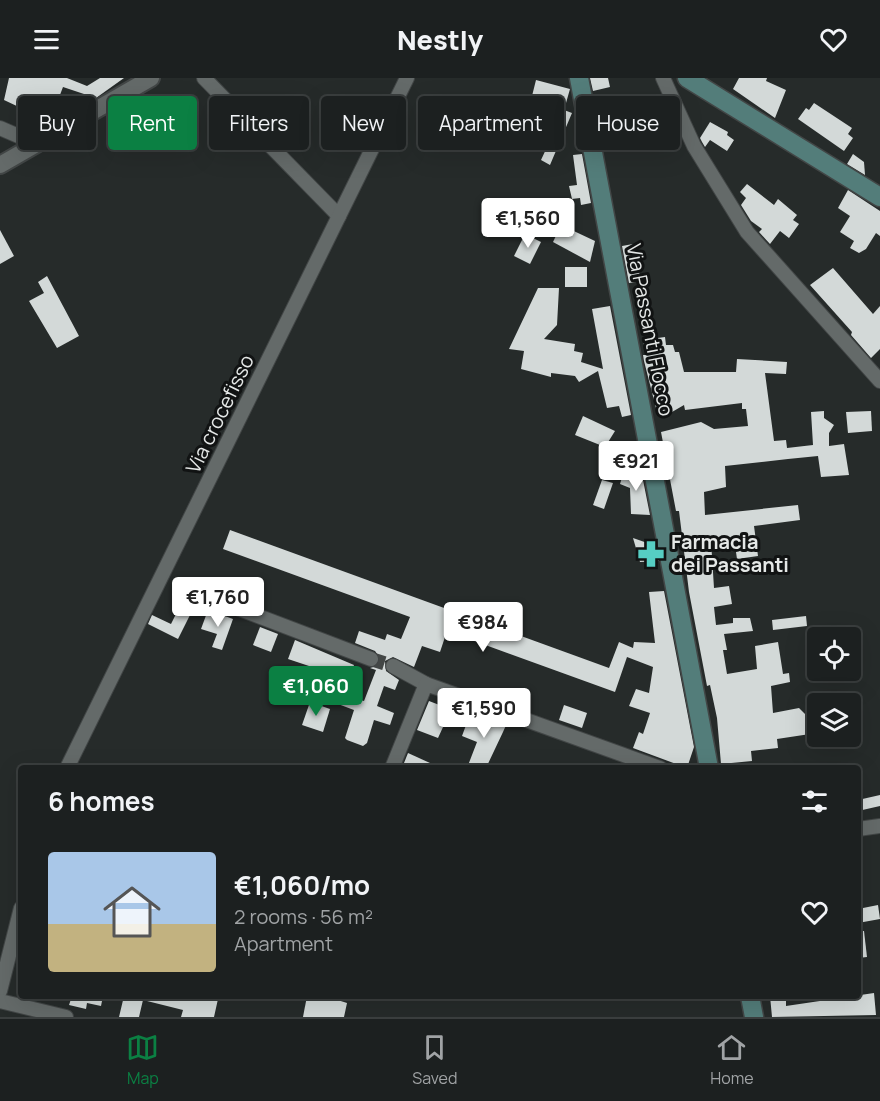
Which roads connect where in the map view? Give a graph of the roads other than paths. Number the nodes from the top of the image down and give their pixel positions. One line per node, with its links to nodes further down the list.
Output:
1 (151, 78): 7 (street)
2 (204, 78): 13 (street)
3 (407, 78): 13 (street, Via crocefisso)
4 (579, 78): 22 (main road, Via Passanti Flocco)
5 (663, 78): 14 (street)
6 (687, 78): 12 (main road)
7 (96, 110)
8 (0, 128): 9 (street)
9 (18, 136)
10 (26, 150): 11 (street)
11 (0, 165)
12 (880, 197)
13 (339, 216): 19 (street, Via crocefisso)
14 (880, 381)
15 (237, 608): 16 (street)
16 (371, 658)
17 (393, 666): 18 (street)
18 (426, 684): 20 (street); 21 (street)
19 (69, 765)
20 (393, 765)
21 (652, 765)
22 (708, 765)
23 (880, 826): 24 (street)
24 (861, 829)
25 (18, 920): 26 (street)
26 (0, 991)
27 (751, 999): 30 (main road)
28 (0, 1001): 29 (street)
29 (66, 1017)
30 (754, 1017)

